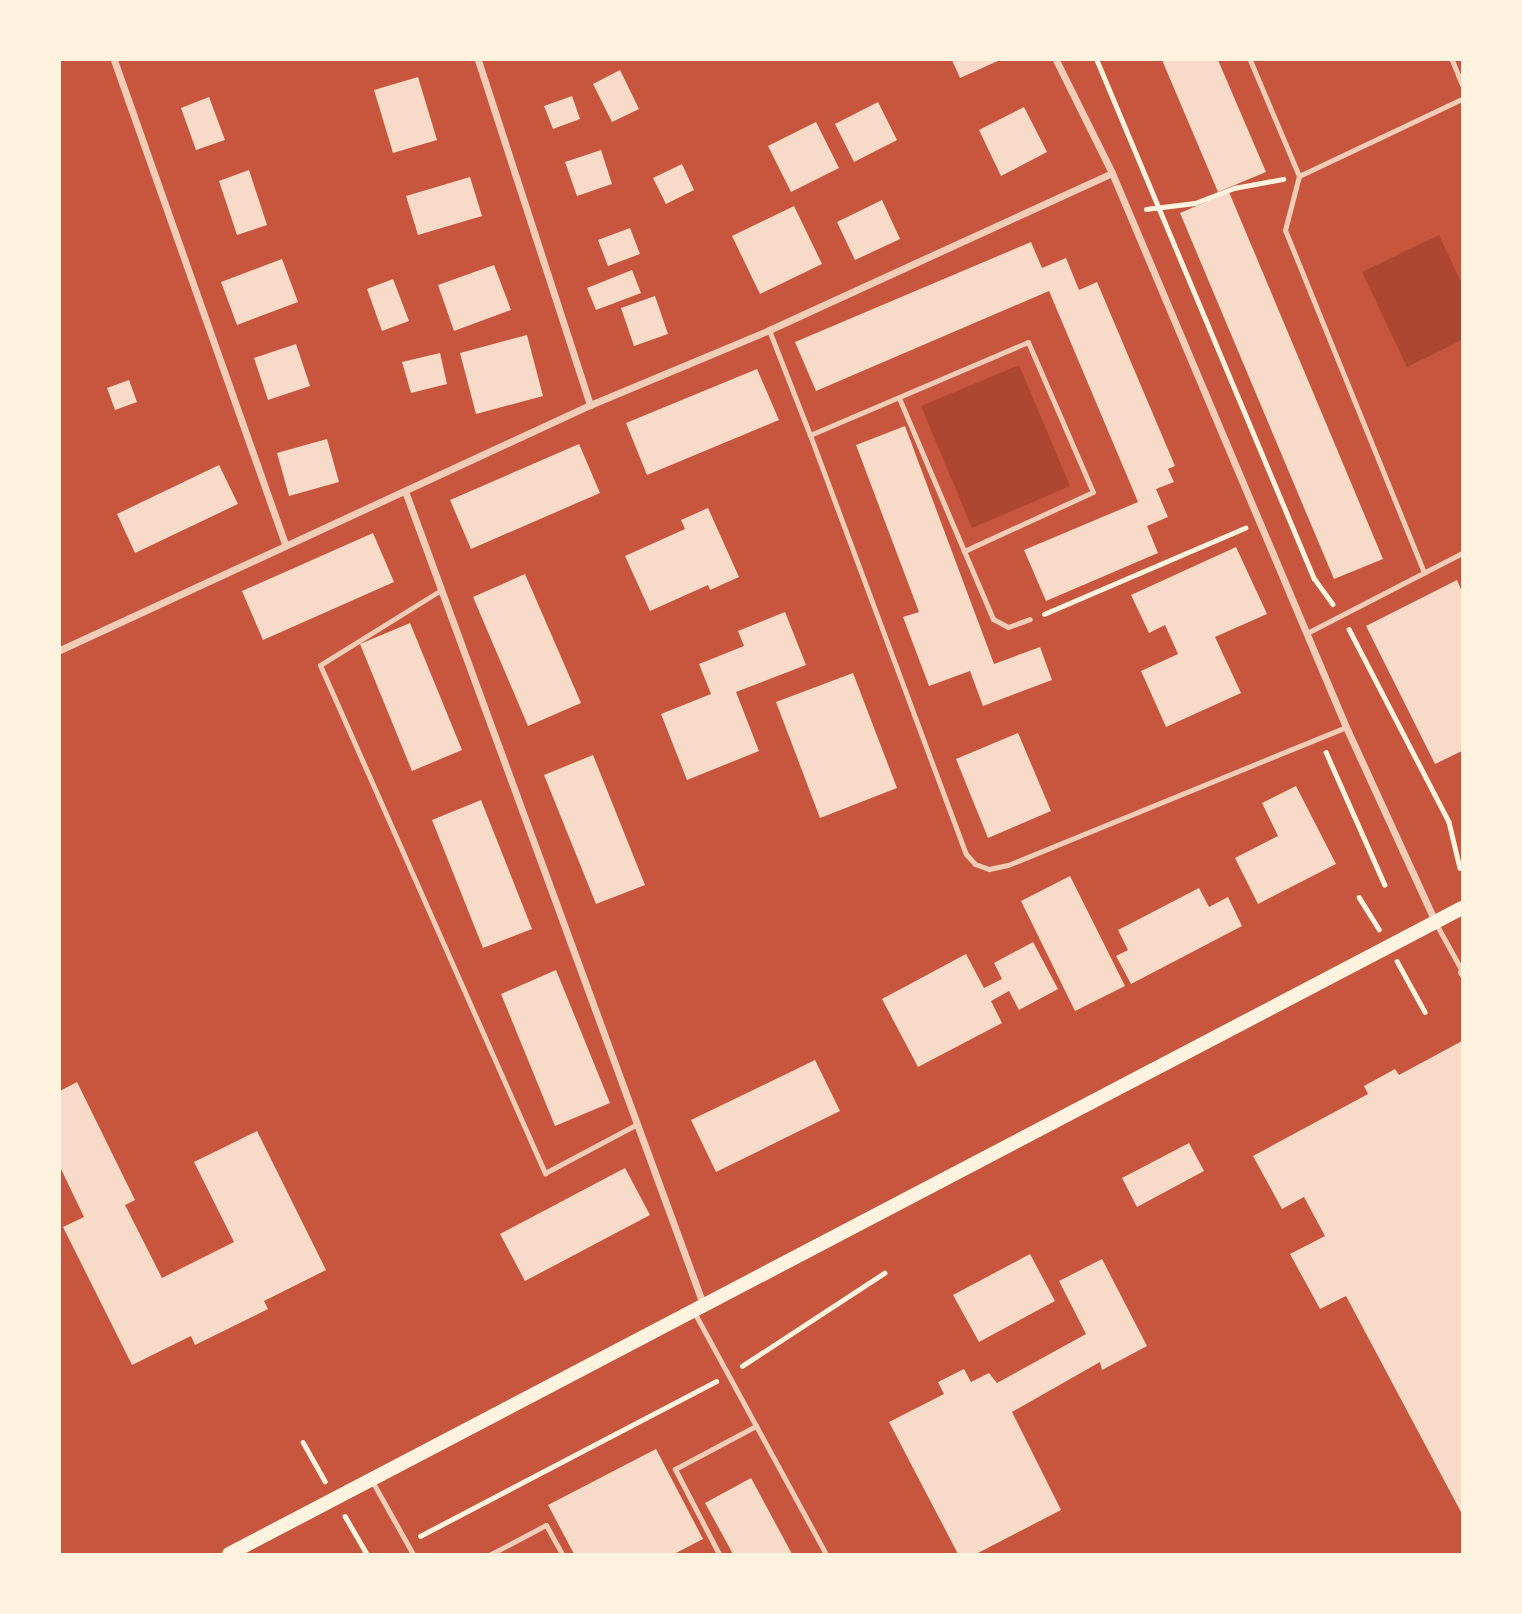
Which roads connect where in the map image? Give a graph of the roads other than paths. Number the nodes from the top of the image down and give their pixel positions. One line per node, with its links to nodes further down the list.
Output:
1 (114, 60): 15 (street)
2 (478, 60): 12 (street)
3 (1056, 60): 8 (street)
4 (1250, 60): 9 (lane)
5 (1452, 60): 6 (lane)
6 (1462, 85)
7 (1462, 99): 9 (lane)
8 (1112, 173): 10 (street); 21 (street)
9 (1299, 176): 18 (lane)
10 (769, 330): 12 (street); 13 (lane)
11 (899, 398): 13 (lane); 16 (lane); 16 (lane)
12 (590, 405): 14 (street)
13 (810, 435): 23 (lane)
14 (405, 491): 15 (street); 19 (street)
15 (285, 544): 22 (street)
16 (964, 551): 20 (lane)
17 (1462, 553): 18 (lane)
18 (1424, 573): 21 (lane)
19 (441, 590): 27 (street); 27 (lane)
20 (1030, 620)
21 (1307, 633): 23 (street)
22 (60, 650)
23 (1346, 727): 25 (street)
24 (1462, 908): 25 (main road)
25 (1436, 922): 26 (lane); 28 (main road)
26 (1462, 972)
27 (637, 1124): 28 (street)
28 (698, 1306): 29 (lane); 30 (main road)
29 (756, 1426): 35 (lane); 36 (lane)
30 (370, 1477): 31 (main road); 32 (lane)
31 (229, 1555)
32 (413, 1555)
33 (491, 1555): 34 (lane)
34 (562, 1555)
35 (719, 1555)
36 (826, 1555)

